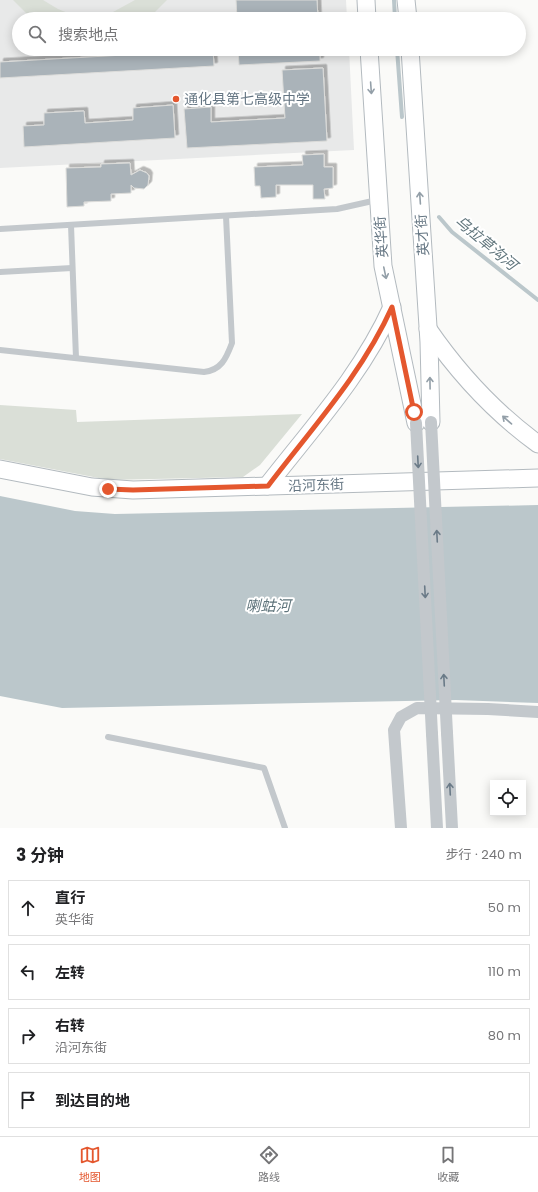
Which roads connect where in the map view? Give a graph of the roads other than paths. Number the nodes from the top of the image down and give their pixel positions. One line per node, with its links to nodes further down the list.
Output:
1 (366, 0): 3 (street)
2 (406, 0): 4 (street)
3 (367, 12)
4 (407, 12)
5 (369, 56): 7 (street, 英华街, one-way to 7)
6 (410, 56): 14 (street, 英才街, one-way to 6)
7 (379, 200): 8 (lane); 13 (street, 英华街, one-way to 13)
8 (226, 216): 9 (lane); 16 (lane)
9 (71, 225): 10 (lane); 11 (lane)
10 (0, 229)
11 (72, 268): 12 (lane); 16 (lane)
12 (0, 272)
13 (392, 307): 17 (street, 英华街); 21 (street)
14 (428, 329): 17 (street, 英才街, one-way to 14); 18 (street, one-way to 14)
15 (0, 350): 16 (lane)
16 (76, 358)
17 (423, 423): 26 (street, one-way to 26, bridge); 27 (street, one-way to 17, bridge)
18 (538, 444)
19 (0, 469): 21 (street, 沿河东街)
20 (538, 478): 21 (street, 沿河东街)
21 (268, 486)
22 (538, 712): 25 (street)
23 (108, 737): 24 (lane)
24 (285, 828)
25 (401, 828)
26 (437, 828)
27 (452, 828)

